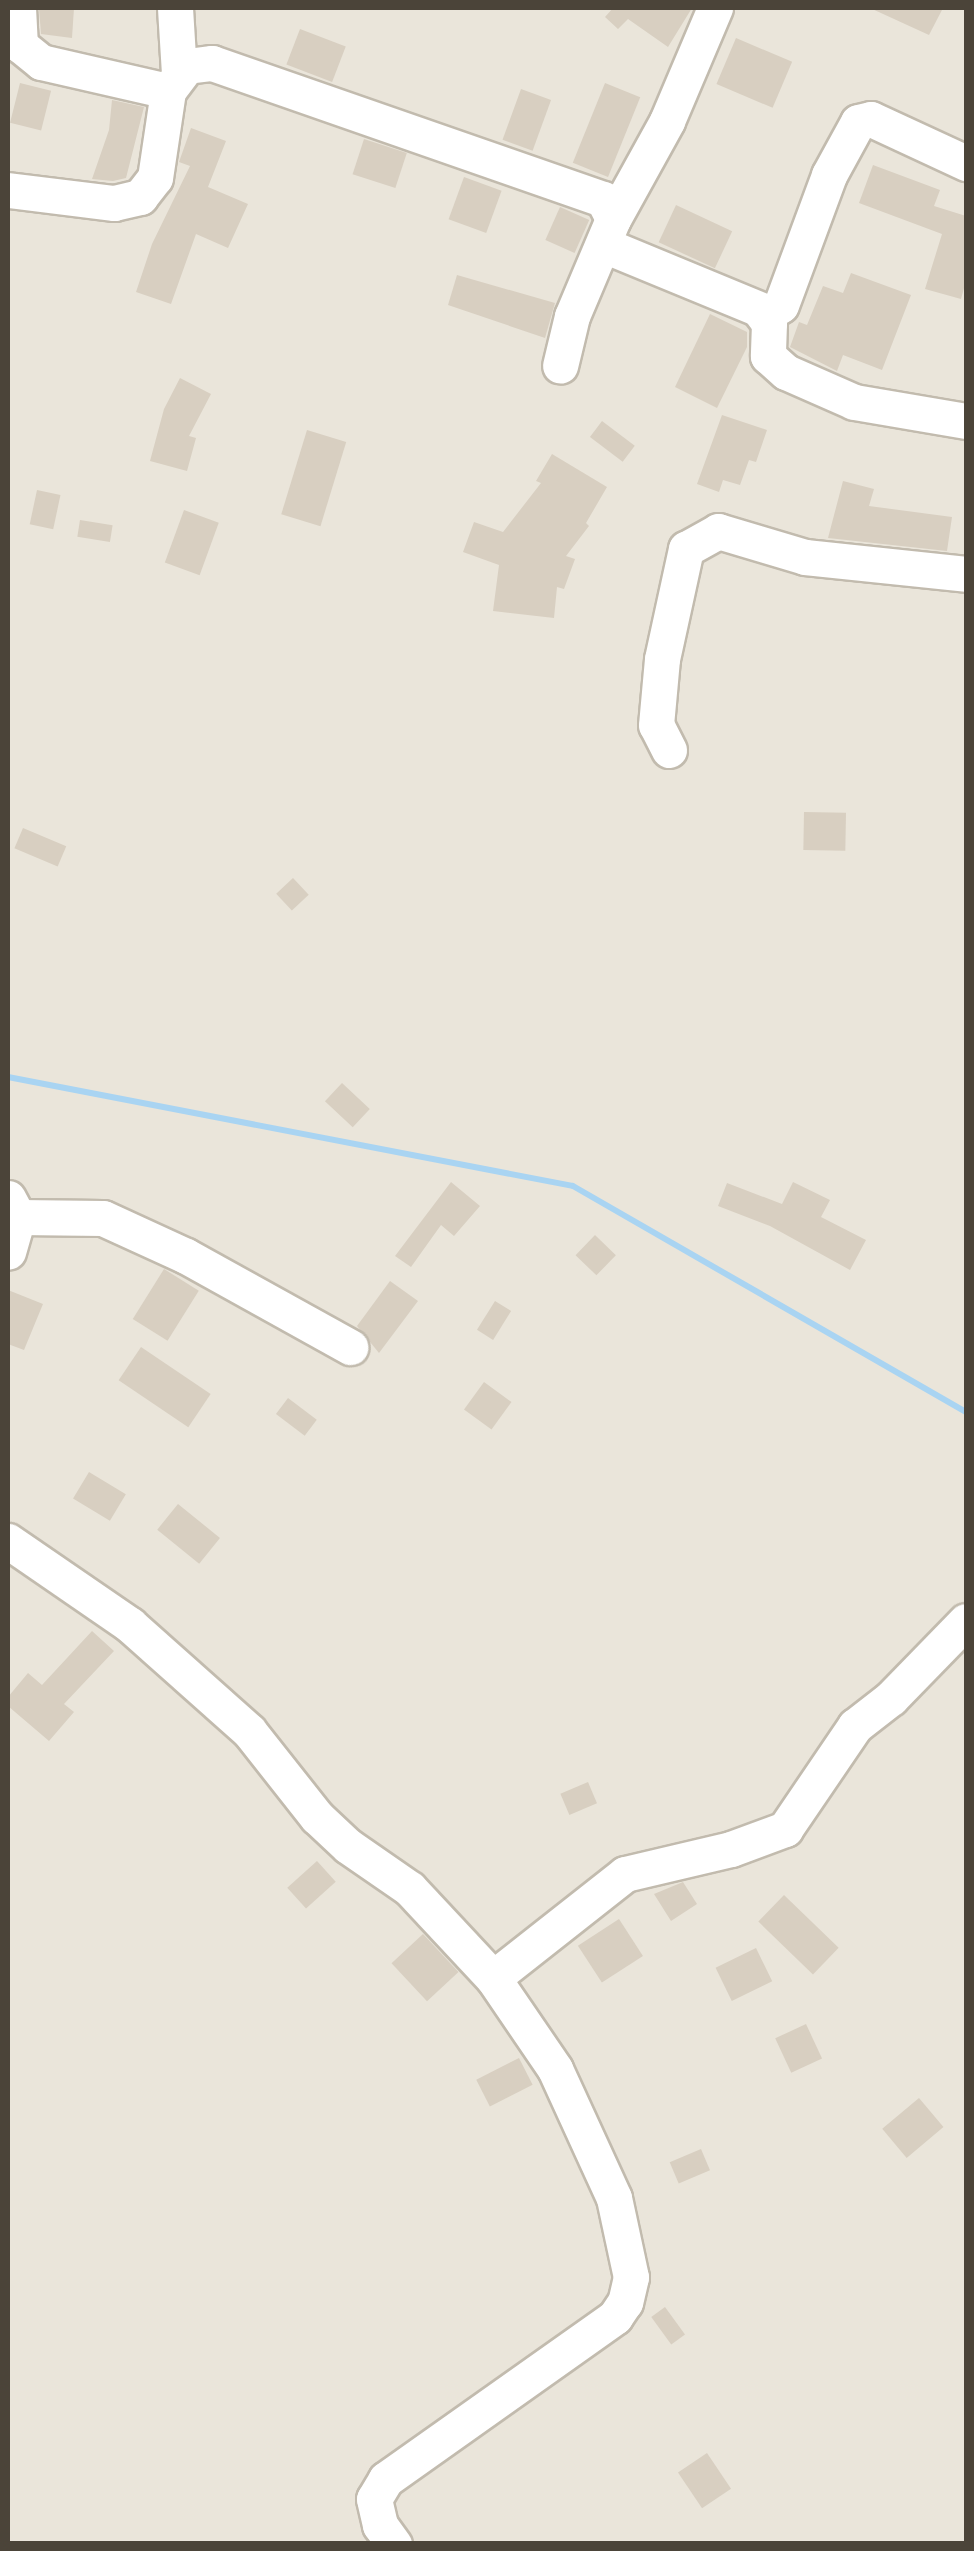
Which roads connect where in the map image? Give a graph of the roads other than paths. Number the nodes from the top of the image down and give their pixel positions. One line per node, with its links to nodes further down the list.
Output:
1 (18, 8): 4 (street)
2 (175, 8): 4 (street)
3 (715, 8): 7 (street)
4 (174, 83): 6 (street); 7 (street)
5 (966, 163): 8 (street)
6 (9, 198)
7 (609, 232): 8 (street); 9 (street)
8 (760, 311): 10 (street)
9 (560, 366)
10 (966, 421)
11 (966, 572): 12 (street)
12 (668, 750)
13 (13, 1207): 14 (street); 15 (street)
14 (8, 1252)
15 (350, 1347)
16 (8, 1541): 18 (street)
17 (966, 1621): 18 (street)
18 (492, 1978): 19 (street)
19 (394, 2544)

